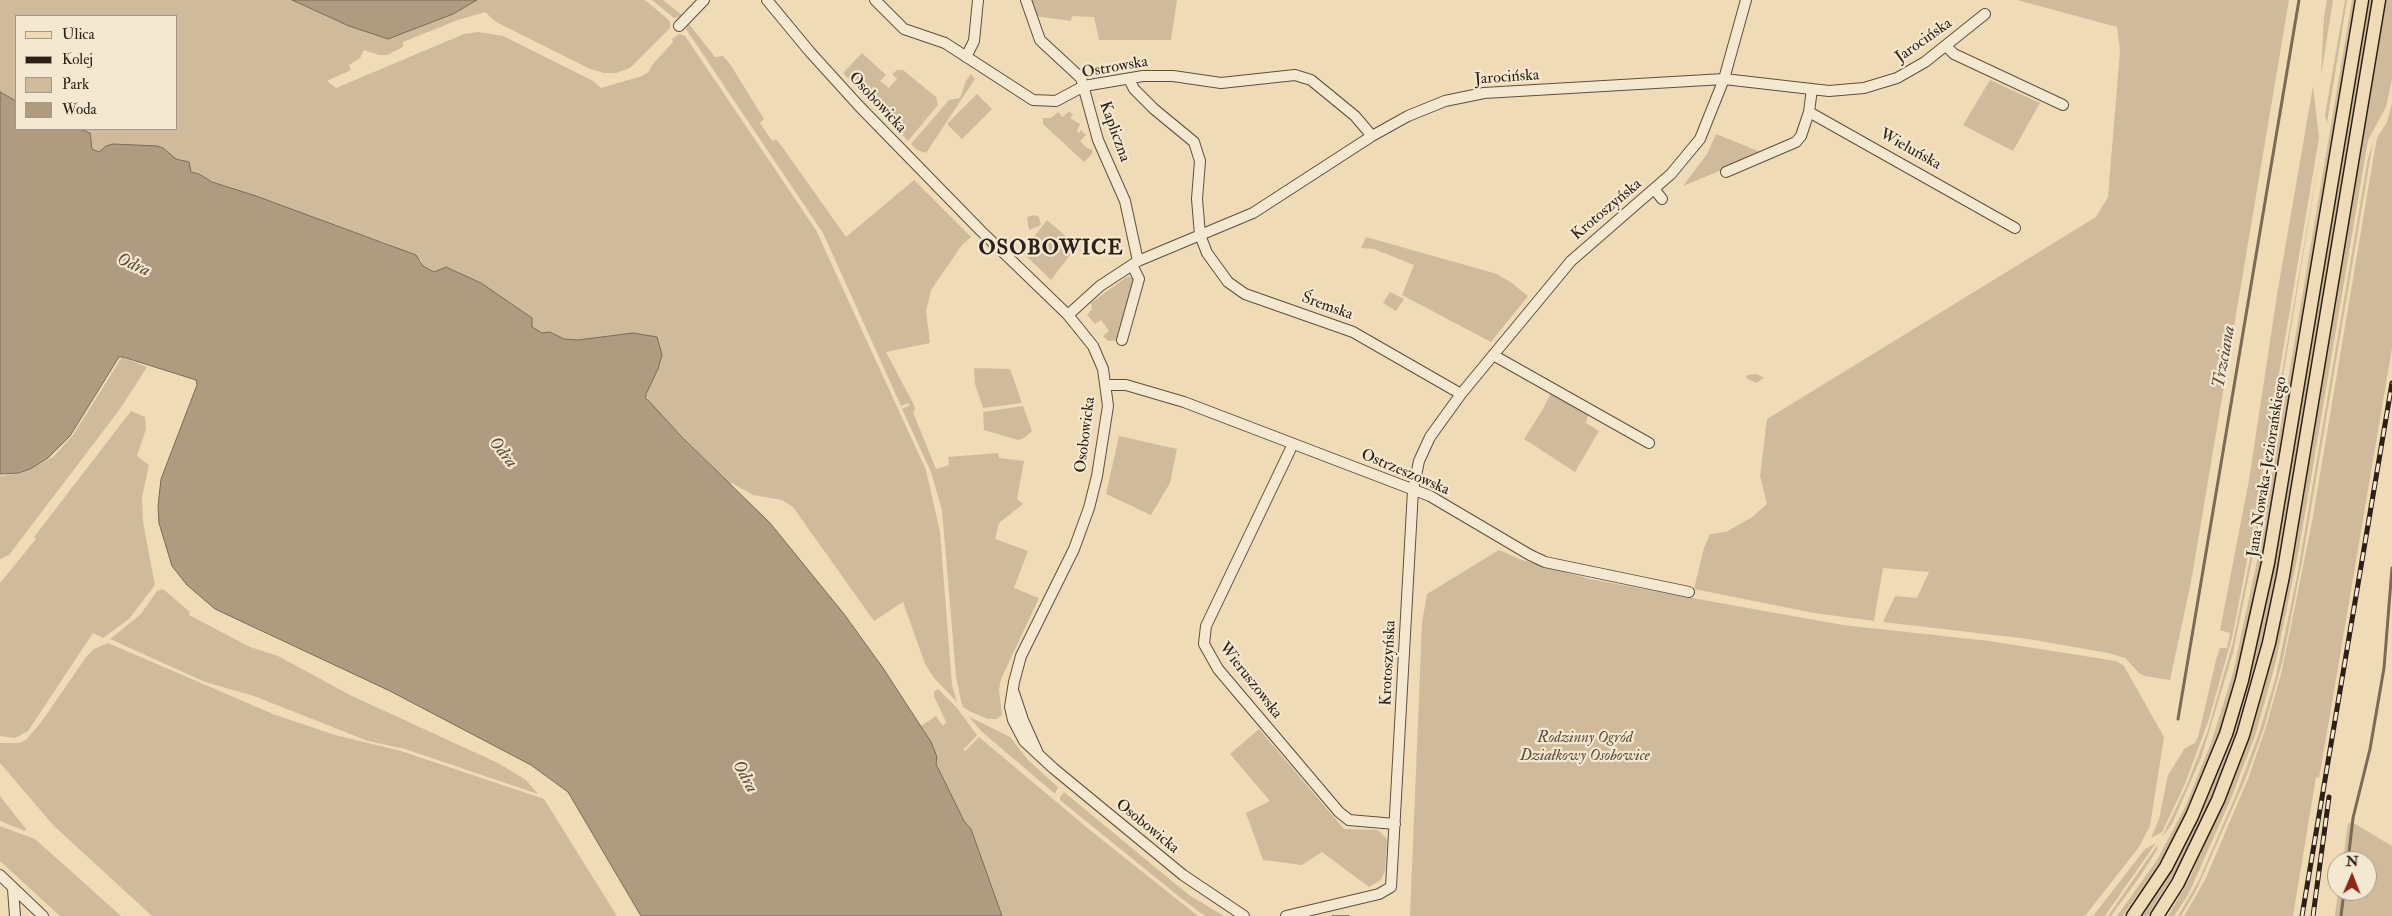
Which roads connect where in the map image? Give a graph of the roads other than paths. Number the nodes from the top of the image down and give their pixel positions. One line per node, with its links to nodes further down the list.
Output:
1 (704, 0): 10 (street)
2 (767, 0): 26 (street, Osobowicka)
3 (875, 0): 12 (street, Ostrowska)
4 (978, 0): 12 (street)
5 (1026, 0): 15 (street, Kapliczna)
6 (1746, 0): 14 (street, Krotoszyńska)
7 (2362, 0): 43 (main road, Jana Nowaka-Jeziorańskiego)
8 (2379, 0): 44 (main road, Jana Nowaka-Jeziorańskiego)
9 (1985, 14): 11 (street, Jarocińska)
10 (679, 26)
11 (1947, 47): 16 (street, Jarocińska); 17 (street)
12 (966, 57): 15 (street, Ostrowska)
13 (1130, 79): 15 (street, Ostrowska); 19 (street, Ostrowska); 24 (street, Śremska)
14 (1724, 79): 16 (street, Jarocińska); 19 (street, Jarocińska); 21 (street, Krotoszyńska)
15 (1084, 86): 25 (street, Kapliczna)
16 (1812, 89): 18 (street)
17 (2063, 105)
18 (1809, 112): 20 (street); 23 (street, Wieluńska)
19 (1372, 136): 24 (street, Jarocińska)
20 (1726, 172)
21 (1655, 190): 22 (street); 28 (street, Krotoszyńska)
22 (1662, 199)
23 (2015, 228)
24 (1200, 235): 25 (street, Jarocińska); 30 (street, Śremska)
25 (1135, 263): 26 (street, Jarocińska); 27 (street, Kapliczna)
26 (1068, 315): 29 (street, Osobowicka)
27 (1122, 340)
28 (1493, 355): 30 (street, Krotoszyńska); 31 (street)
29 (1106, 384): 32 (street, Ostrzeszowska); 41 (street, Osobowicka)
30 (1461, 394): 33 (street, Krotoszyńska)
31 (1649, 443)
32 (1292, 444): 33 (street, Ostrzeszowska); 35 (street, Wieruszowska)
33 (1413, 490): 34 (street, Ostrzeszowska); 35 (street, Krotoszyńska)
34 (1690, 592)
35 (1395, 824): 42 (street, Krotoszyńska)
36 (0, 875): 37 (street)
37 (13, 888): 38 (street); 40 (street)
38 (15, 916)
39 (38, 916): 40 (street)
40 (43, 916)
41 (1244, 916)
42 (1286, 916)
43 (2132, 916)
44 (2157, 916)

